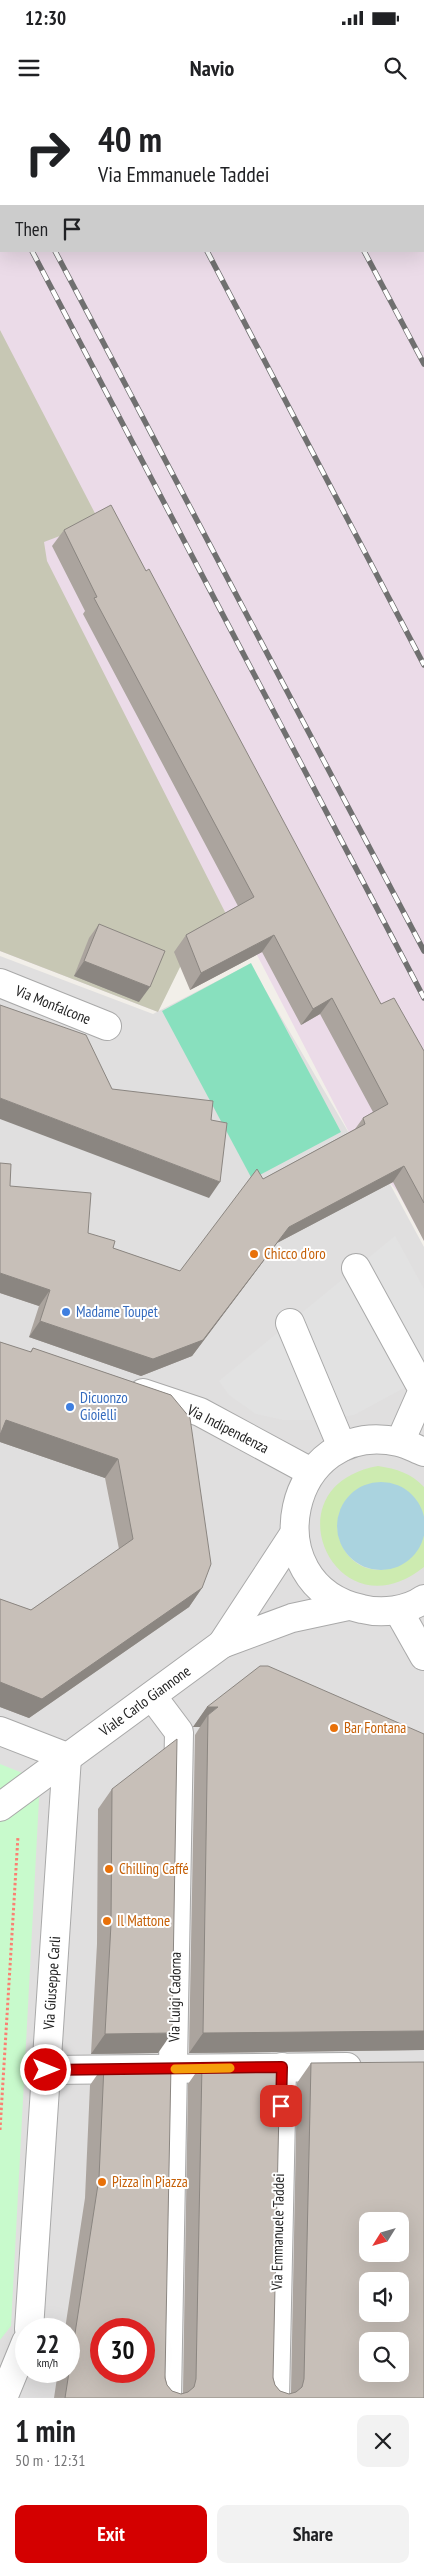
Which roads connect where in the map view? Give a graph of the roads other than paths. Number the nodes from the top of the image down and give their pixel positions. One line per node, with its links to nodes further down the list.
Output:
1 (0, 983): 2 (street, Via Monfalcone)
2 (107, 1026)
3 (356, 1268): 7 (street)
4 (290, 1323): 6 (street)
5 (118, 1384): 8 (street, Via Indipendenza)
6 (342, 1447): 7 (street); 8 (street)
7 (412, 1447)
8 (311, 1472): 9 (street)
9 (294, 1534): 11 (street); 13 (street)
10 (424, 1599): 12 (street)
11 (348, 1606): 12 (street); 13 (street)
12 (398, 1610): 14 (street)
13 (222, 1644): 15 (street, Viale Carlo Giannone)
14 (424, 1656)
15 (152, 1696): 17 (street, Viale Carlo Giannone); 21 (street, Via Luigi Cadorna)
16 (0, 1731): 17 (street)
17 (67, 1757): 18 (street, Viale Carlo Giannone); 22 (street, Via Giuseppe Carli)
18 (7, 1802)
19 (377, 2066): 20 (street)
20 (282, 2067): 21 (street); 27 (street, Via Emmanuele Taddei)
21 (174, 2069): 22 (street); 26 (street, Via Luigi Cadorna)
22 (46, 2070): 23 (street, Via Giuseppe Carli)
23 (30, 2318)
24 (15, 2369): 25 (street)
25 (3, 2398)
26 (167, 2398)
27 (275, 2398)

